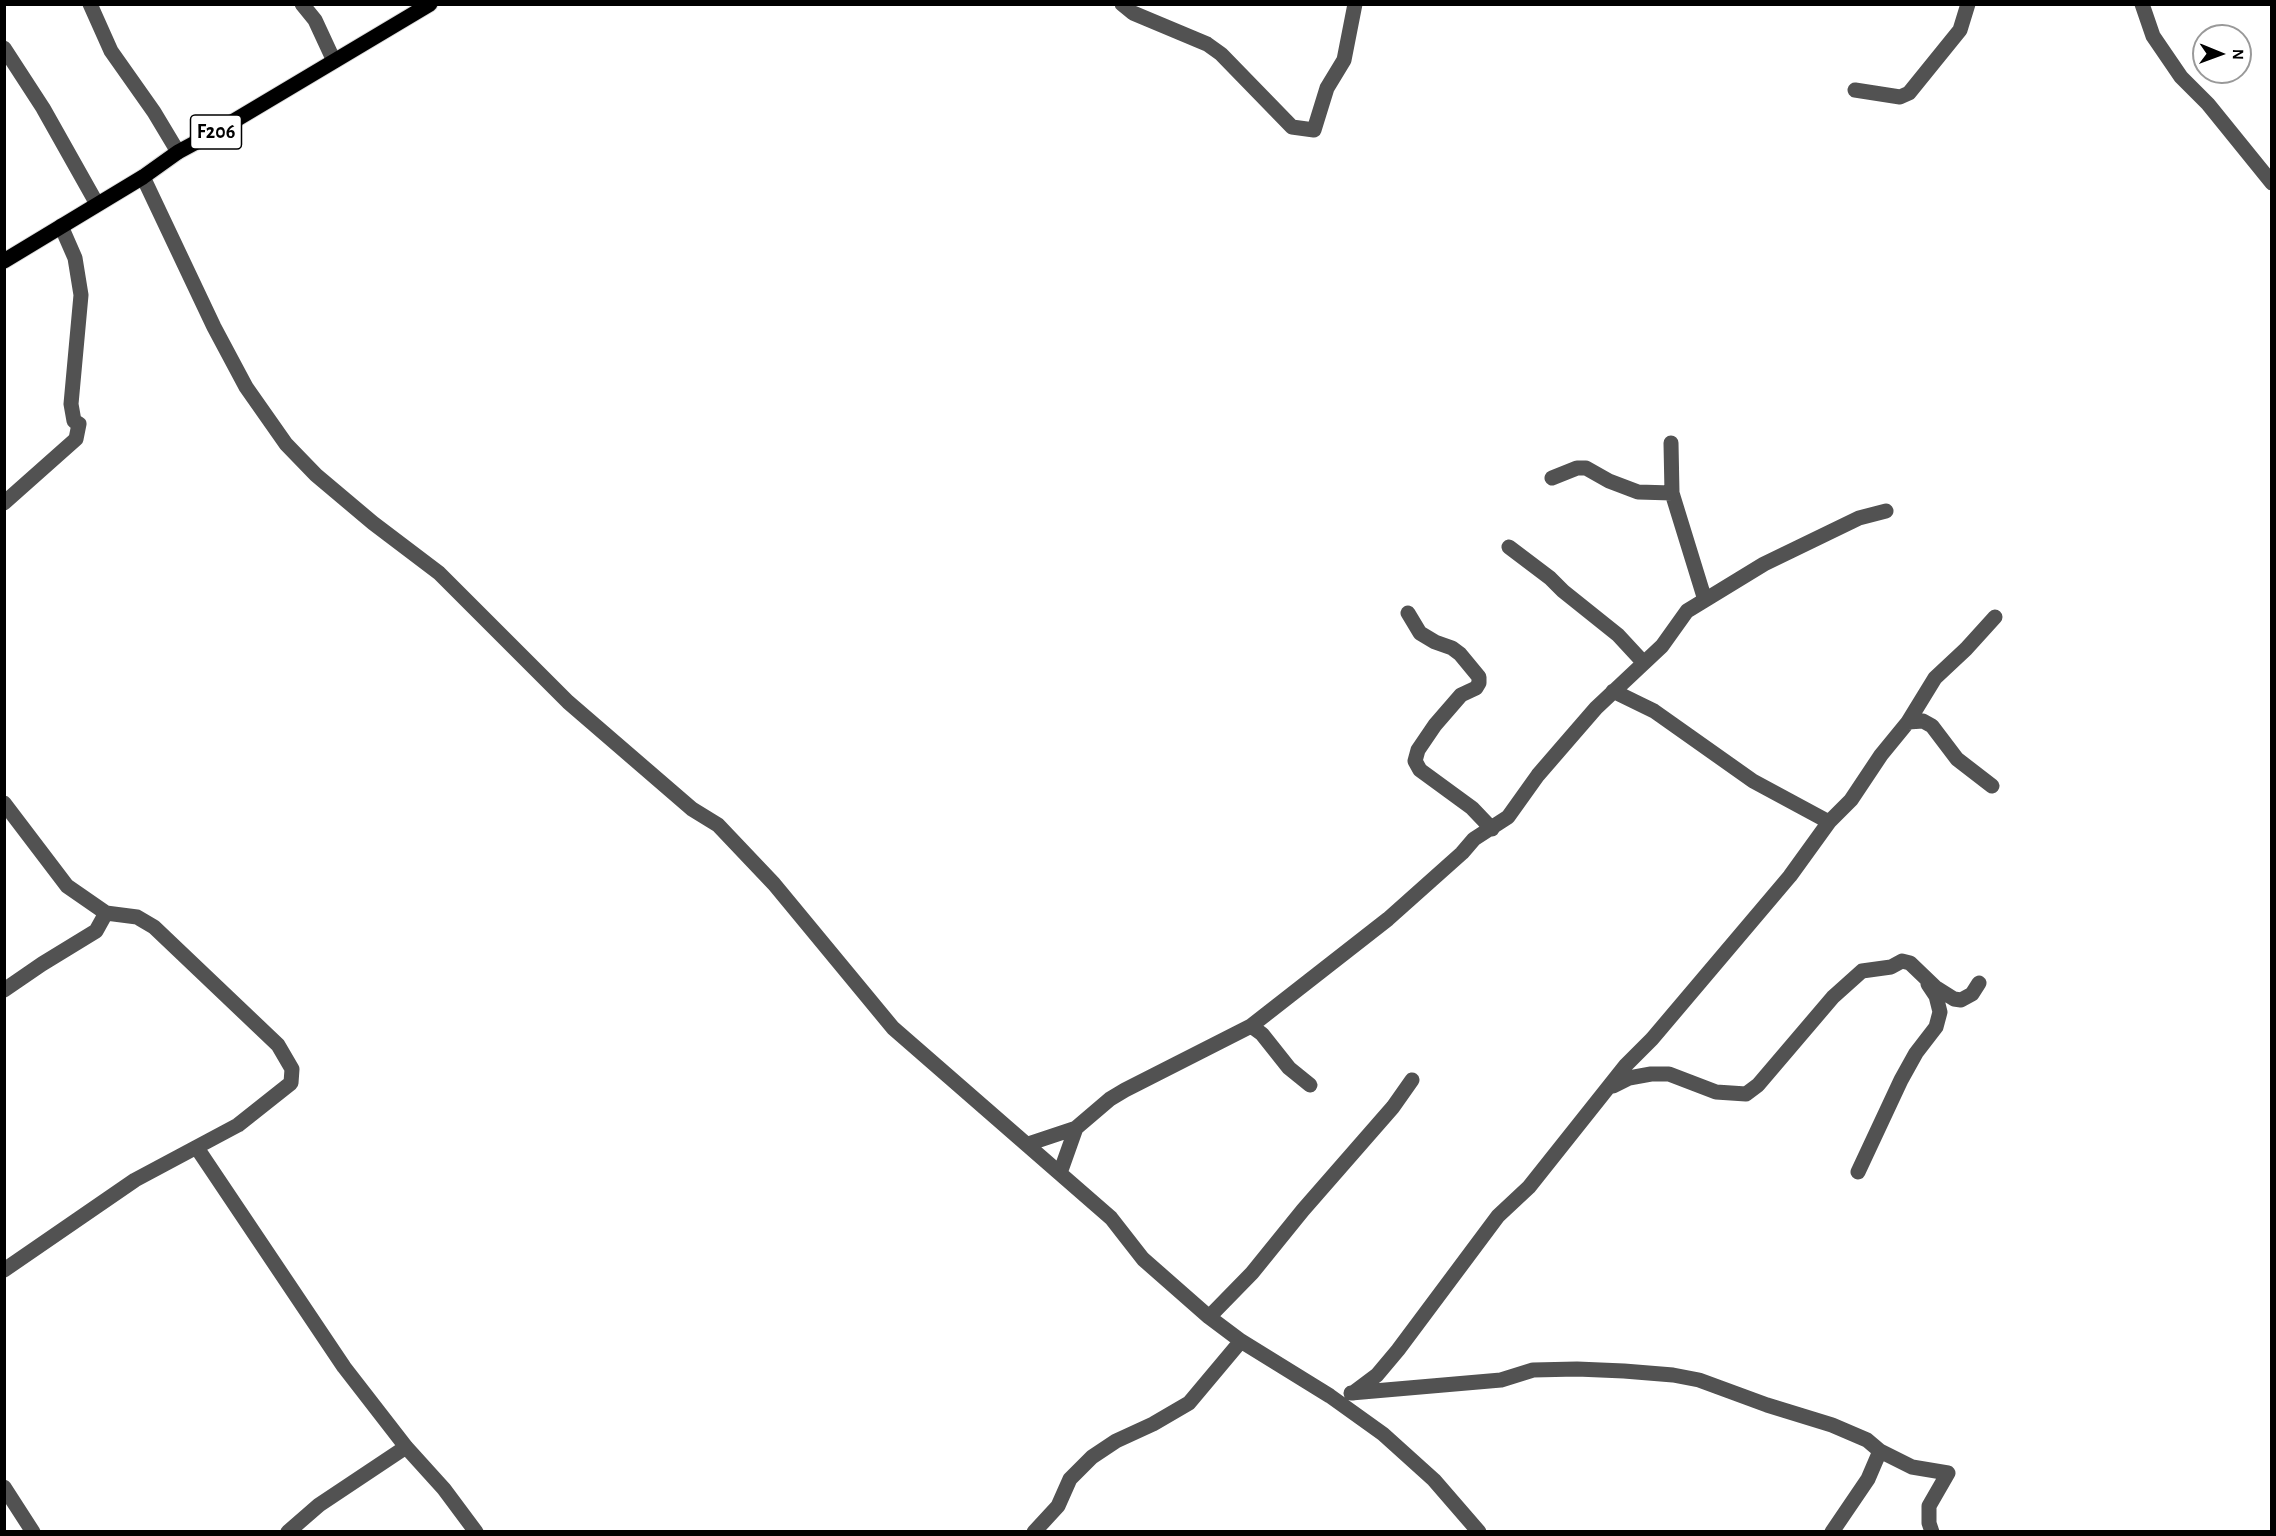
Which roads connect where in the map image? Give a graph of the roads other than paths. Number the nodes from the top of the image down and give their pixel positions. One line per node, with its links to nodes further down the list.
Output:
1 (90, 4): 11 (street)
2 (302, 4): 9 (street)
3 (430, 4): 9 (main road, F206)
4 (1122, 4): 5 (street)
5 (1354, 4)
6 (1968, 4): 10 (street)
7 (2142, 4): 13 (street)
8 (4, 48): 14 (street)
9 (334, 62): 11 (main road, F206)
10 (1855, 90)
11 (177, 152): 12 (main road, F206)
12 (143, 177): 14 (main road, F206); 42 (street)
13 (2271, 183)
14 (97, 204): 15 (main road, F206)
15 (62, 226): 16 (main road, F206); 20 (street)
16 (4, 261)
17 (1671, 443): 19 (street)
18 (1552, 478): 19 (street)
19 (1672, 493): 23 (street)
20 (4, 503)
21 (1886, 511): 23 (street)
22 (1509, 547): 26 (street)
23 (1705, 600): 26 (street)
24 (1408, 613): 32 (street)
25 (1995, 617): 28 (street)
26 (1643, 662): 27 (street)
27 (1613, 691): 31 (street); 32 (street)
28 (1908, 722): 29 (street); 31 (street)
29 (1992, 786)
30 (4, 803): 33 (street)
31 (1830, 822): 40 (street)
32 (1492, 829): 37 (street)
33 (106, 913): 36 (street); 43 (street)
34 (1923, 976): 35 (street); 40 (street); 44 (street)
35 (1979, 983)
36 (4, 990)
37 (1251, 1026): 39 (street); 41 (street)
38 (1412, 1080): 47 (street)
39 (1310, 1085)
40 (1610, 1087): 49 (street)
41 (1076, 1128): 42 (street); 45 (street)
42 (1028, 1144): 45 (street)
43 (196, 1148): 46 (street); 51 (street)
44 (1858, 1172)
45 (1060, 1173): 47 (street)
46 (6, 1265)
47 (1209, 1317): 48 (street)
48 (1241, 1341): 50 (street); 57 (street)
49 (1353, 1392): 50 (street); 52 (street)
50 (1330, 1396): 58 (street)
51 (406, 1447): 55 (street); 56 (street)
52 (1880, 1450): 59 (street); 60 (street)
53 (4, 1487): 54 (street)
54 (33, 1532)
55 (288, 1532)
56 (476, 1532)
57 (1034, 1532)
58 (1479, 1532)
59 (1832, 1532)
60 (1932, 1532)

